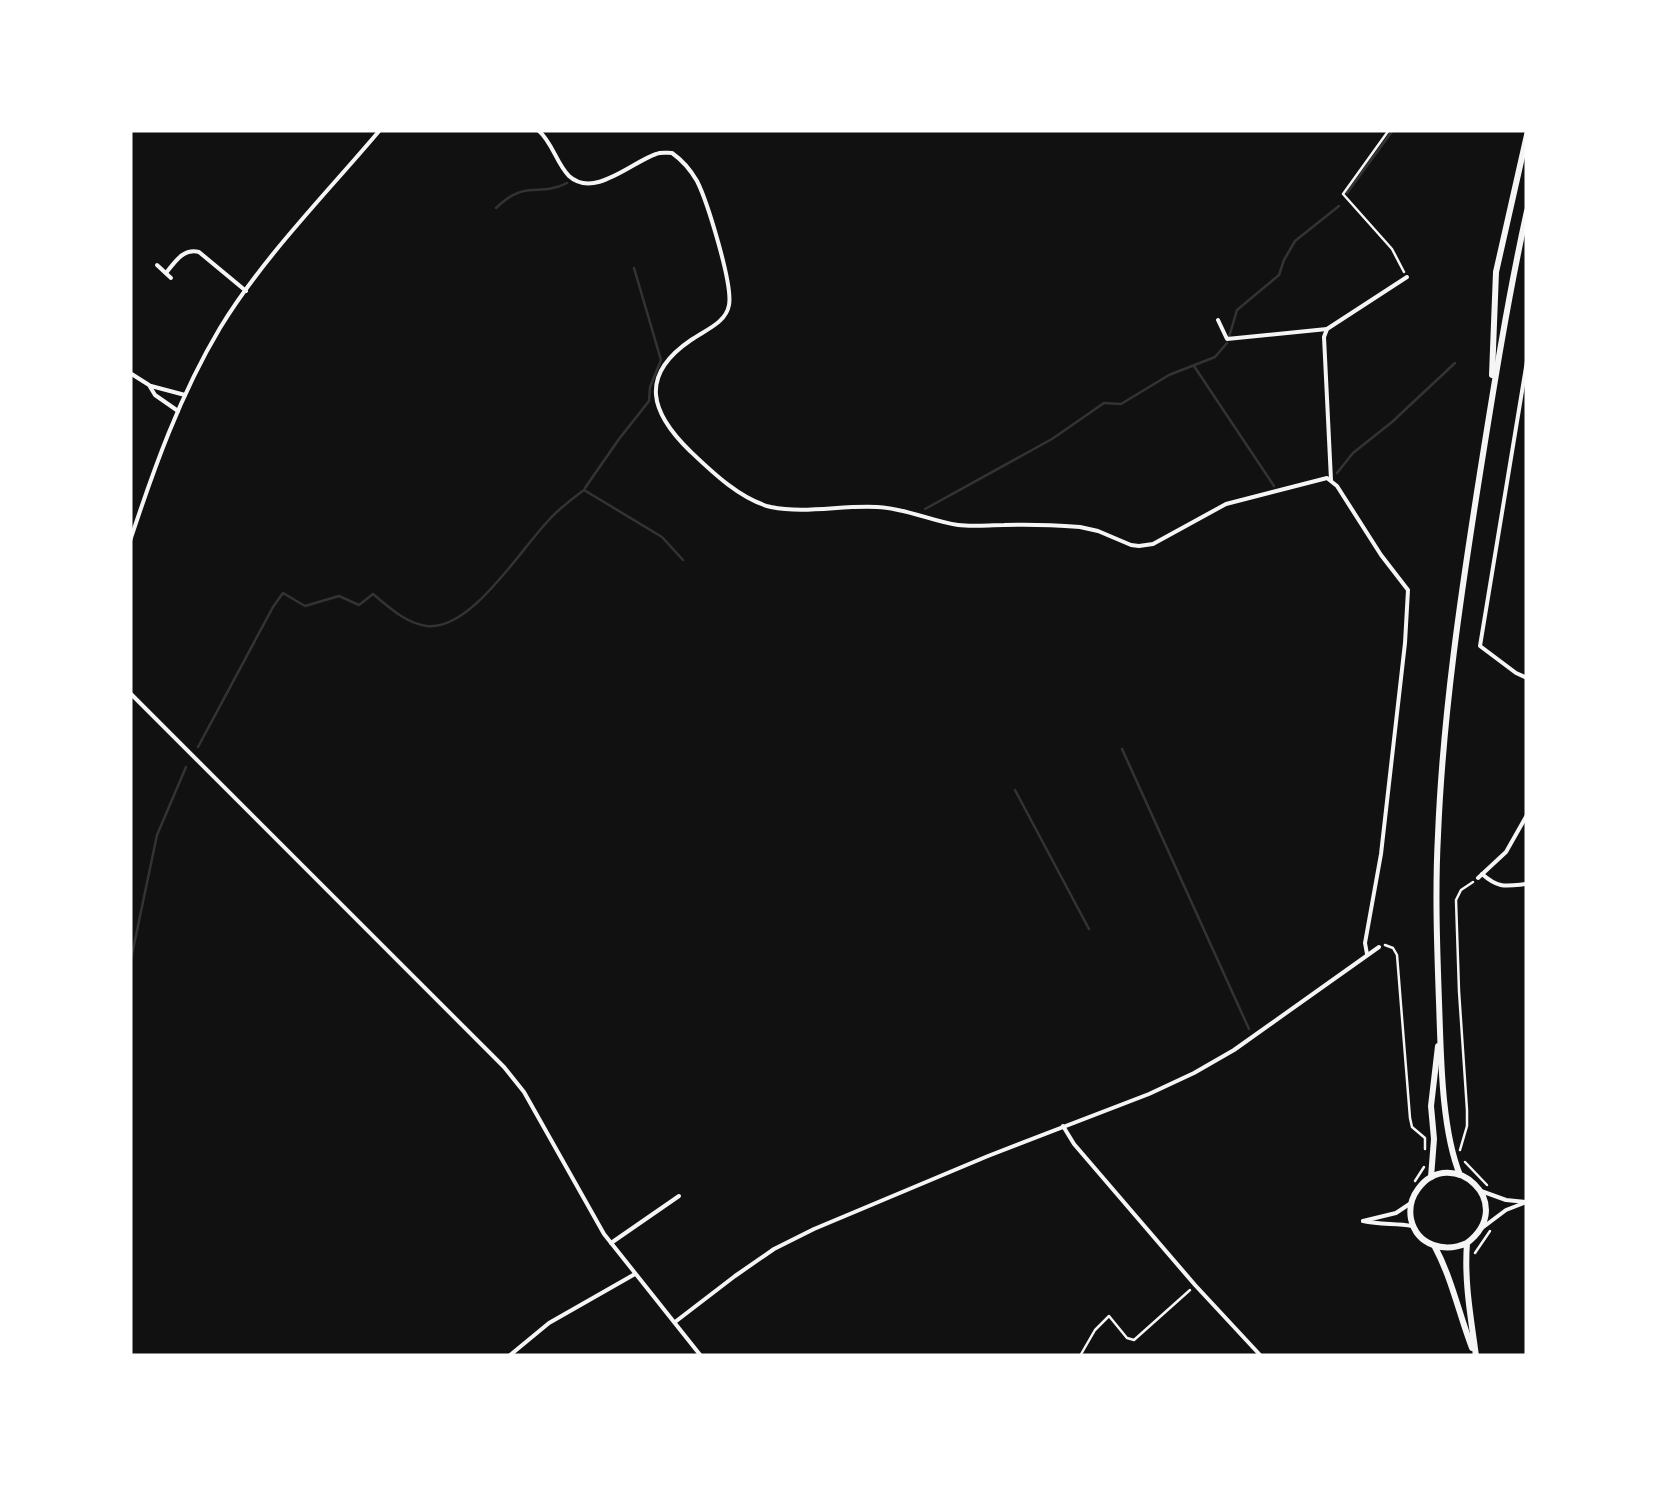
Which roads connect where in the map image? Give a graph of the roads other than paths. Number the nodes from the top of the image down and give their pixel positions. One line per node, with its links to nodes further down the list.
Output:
1 (538, 130): 16 (street)
2 (378, 131): 7 (street)
3 (1527, 135): 14 (highway)
4 (1527, 210): 14 (highway)
5 (157, 266): 7 (street)
6 (1406, 277): 9 (street)
7 (246, 291): 13 (street)
8 (1218, 320): 9 (street)
9 (1327, 330): 16 (street)
10 (1527, 361): 18 (street)
11 (130, 373): 12 (street)
12 (149, 386): 13 (street); 15 (street)
13 (185, 396): 15 (street)
14 (1491, 408): 24 (highway)
15 (178, 411): 17 (street)
16 (1332, 480): 23 (street)
17 (130, 541)
18 (1527, 678)
19 (130, 693): 34 (street)
20 (1527, 815): 21 (street)
21 (1527, 884)
22 (1379, 948): 23 (street)
23 (1366, 954): 25 (street)
24 (1440, 1030): 26 (highway); 27 (highway)
25 (1063, 1126): 38 (street); 41 (street)
26 (1460, 1175): 27 (highway); 28 (highway)
27 (1431, 1177): 30 (highway)
28 (1481, 1191): 31 (street); 33 (highway)
29 (680, 1196): 34 (street)
30 (1412, 1203): 32 (highway); 32 (street)
31 (1525, 1203): 33 (street)
32 (1414, 1226): 36 (highway)
33 (1482, 1228): 35 (highway)
34 (611, 1243): 37 (street)
35 (1467, 1244): 36 (highway); 42 (highway)
36 (1435, 1246): 42 (highway)
37 (634, 1274): 38 (street); 39 (street)
38 (675, 1322): 40 (street)
39 (509, 1356)
40 (701, 1356)
41 (1261, 1356)
42 (1476, 1356)

